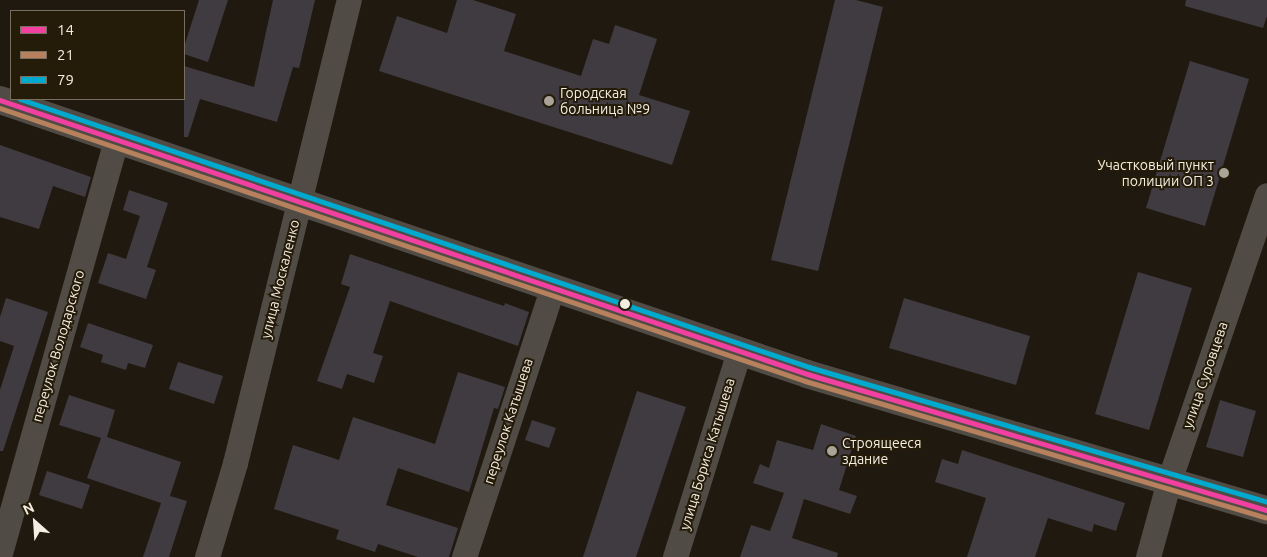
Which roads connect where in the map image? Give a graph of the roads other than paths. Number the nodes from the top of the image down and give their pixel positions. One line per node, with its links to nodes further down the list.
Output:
1 (349, 0): 5 (street, улица Москаленко)
2 (0, 100): 3 (main road)
3 (116, 140): 5 (main road); 10 (street, переулок Володарского)
4 (1267, 195): 8 (street, улица Суровцева)
5 (300, 200): 6 (main road); 11 (street, улица Москаленко)
6 (553, 286): 7 (main road); 12 (street, переулок Катышева)
7 (739, 351): 8 (main road); 13 (street, улица Бориса Катышева)
8 (1169, 481): 9 (main road); 14 (street, улица Суровцева)
9 (1267, 510)
10 (0, 553)
11 (207, 557)
12 (464, 557)
13 (675, 557)
14 (1148, 557)

